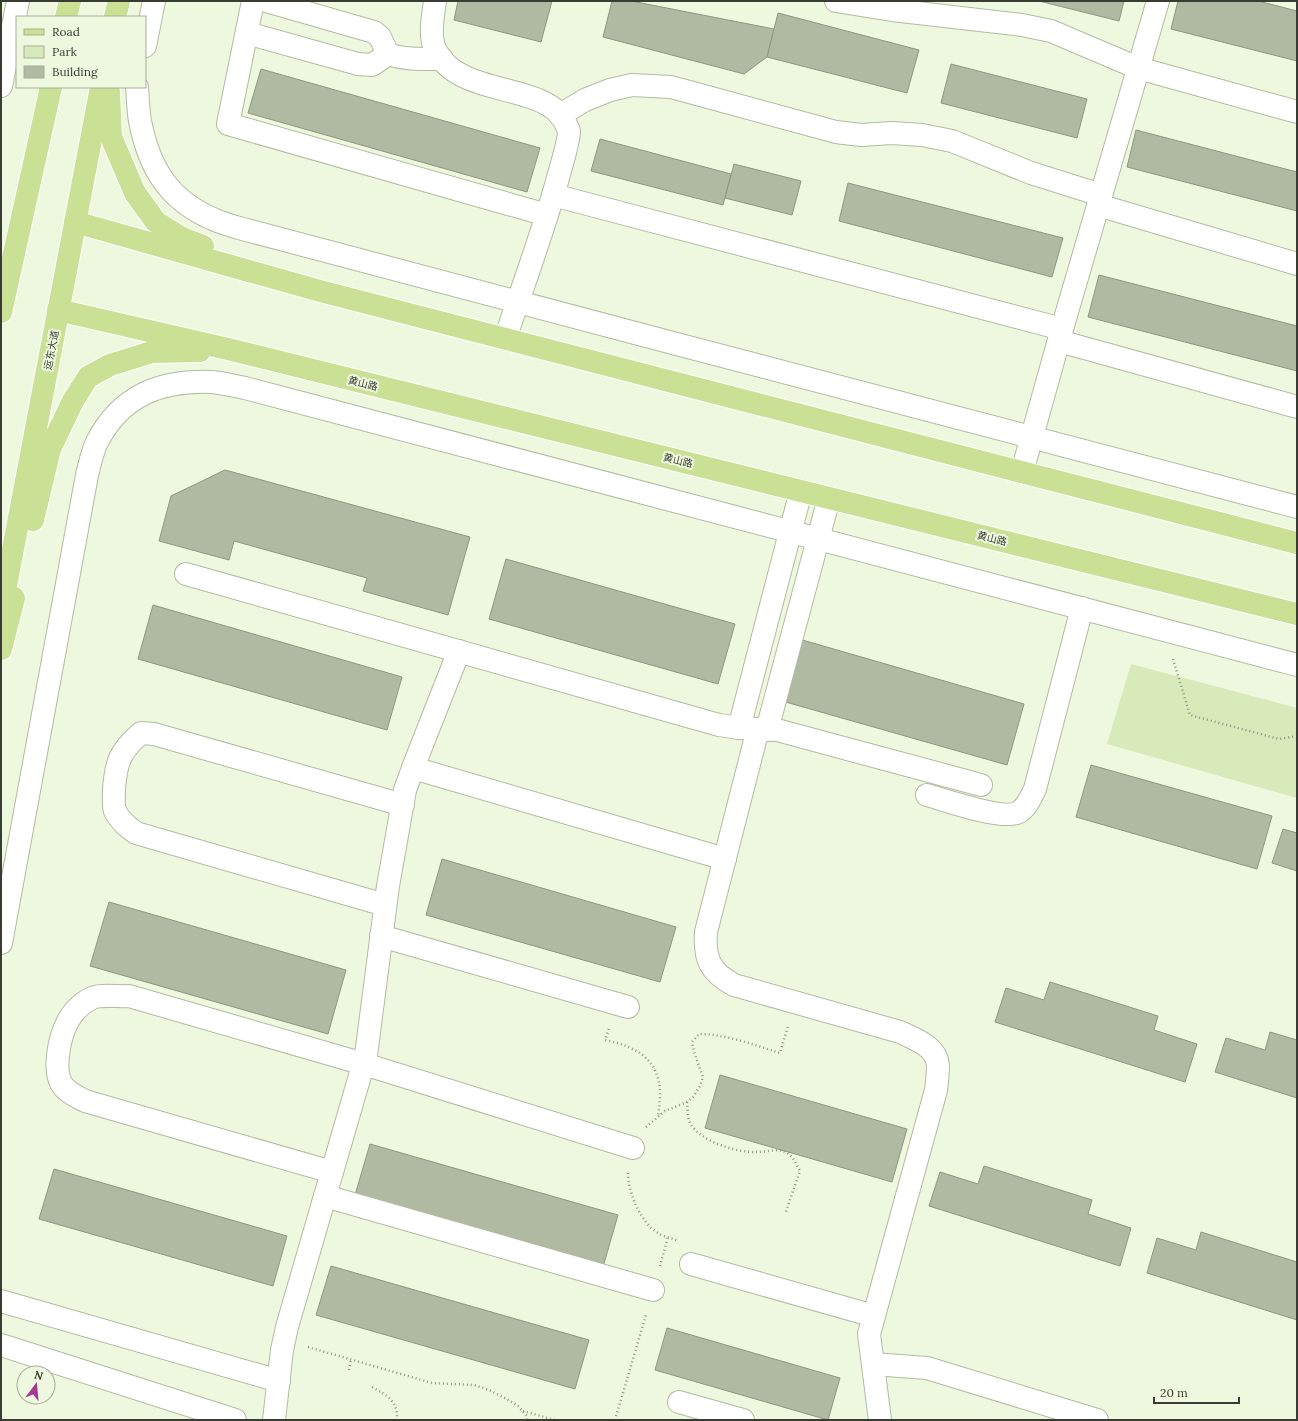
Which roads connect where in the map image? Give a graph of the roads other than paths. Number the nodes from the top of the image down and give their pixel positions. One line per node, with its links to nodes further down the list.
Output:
1 (18, 1): 17 (lane)
2 (70, 1): 10 (main road)
3 (119, 1): 11 (main road)
4 (154, 1): 13 (lane)
5 (253, 1): 12 (lane)
6 (266, 1): 14 (lane)
7 (435, 1): 15 (lane)
8 (836, 1): 16 (lane)
9 (1158, 1): 16 (lane)
10 (66, 16)
11 (115, 16)
12 (247, 33): 14 (lane); 25 (lane)
13 (146, 41)
14 (388, 54): 15 (lane)
15 (442, 59): 23 (lane)
16 (1138, 68): 22 (lane); 24 (lane)
17 (1, 86)
18 (51, 88): 31 (main road)
19 (101, 88): 26 (main road, 运东大道)
20 (108, 88): 28 (main road)
21 (137, 88): 29 (lane)
22 (1297, 112)
23 (560, 115): 24 (lane); 25 (lane)
24 (1100, 200): 27 (lane); 32 (lane)
25 (550, 205): 29 (lane); 32 (lane)
26 (75, 222): 28 (main road); 30 (main road, 运东大道)
27 (1297, 264)
28 (320, 292): 33 (main road)
29 (518, 303): 33 (lane); 36 (lane)
30 (58, 310): 34 (main road, 黄山路); 46 (main road, 运东大道)
31 (1, 312)
32 (1060, 335): 35 (lane); 36 (lane)
33 (505, 339): 37 (main road)
34 (232, 350): 38 (main road, 黄山路); 48 (main road)
35 (1297, 407)
36 (1032, 436): 37 (lane); 40 (lane)
37 (1022, 472): 43 (main road)
38 (801, 491): 39 (main road, 黄山路); 41 (lane)
39 (829, 498): 42 (lane); 47 (main road, 黄山路)
40 (1297, 507)
41 (791, 531): 42 (lane); 51 (lane); 59 (lane)
42 (818, 539): 45 (lane); 51 (lane)
43 (1297, 543)
44 (186, 574): 49 (lane)
45 (1082, 608): 50 (lane); 54 (lane)
46 (1, 612)
47 (1297, 614)
48 (1, 649)
49 (459, 652): 51 (lane); 52 (lane)
50 (1297, 665)
51 (755, 729): 53 (lane); 56 (lane)
52 (413, 768): 55 (lane); 56 (lane)
53 (981, 785)
54 (927, 795)
55 (403, 805): 57 (lane); 57 (lane)
56 (725, 859): 68 (lane)
57 (385, 905): 58 (lane)
58 (381, 936): 60 (lane); 61 (lane)
59 (1, 943)
60 (622, 1005)
61 (364, 1064): 62 (lane); 63 (lane); 63 (lane)
62 (633, 1148)
63 (332, 1172): 64 (lane)
64 (325, 1196): 66 (lane); 71 (lane)
65 (691, 1264): 68 (lane)
66 (653, 1290)
67 (1, 1301): 71 (lane)
68 (874, 1316): 70 (lane)
69 (1, 1345): 73 (lane)
70 (873, 1364): 76 (lane); 77 (lane)
71 (279, 1381): 74 (lane)
72 (679, 1402): 75 (lane)
73 (235, 1420)
74 (274, 1420)
75 (743, 1420)
76 (880, 1420)
77 (1097, 1420)

